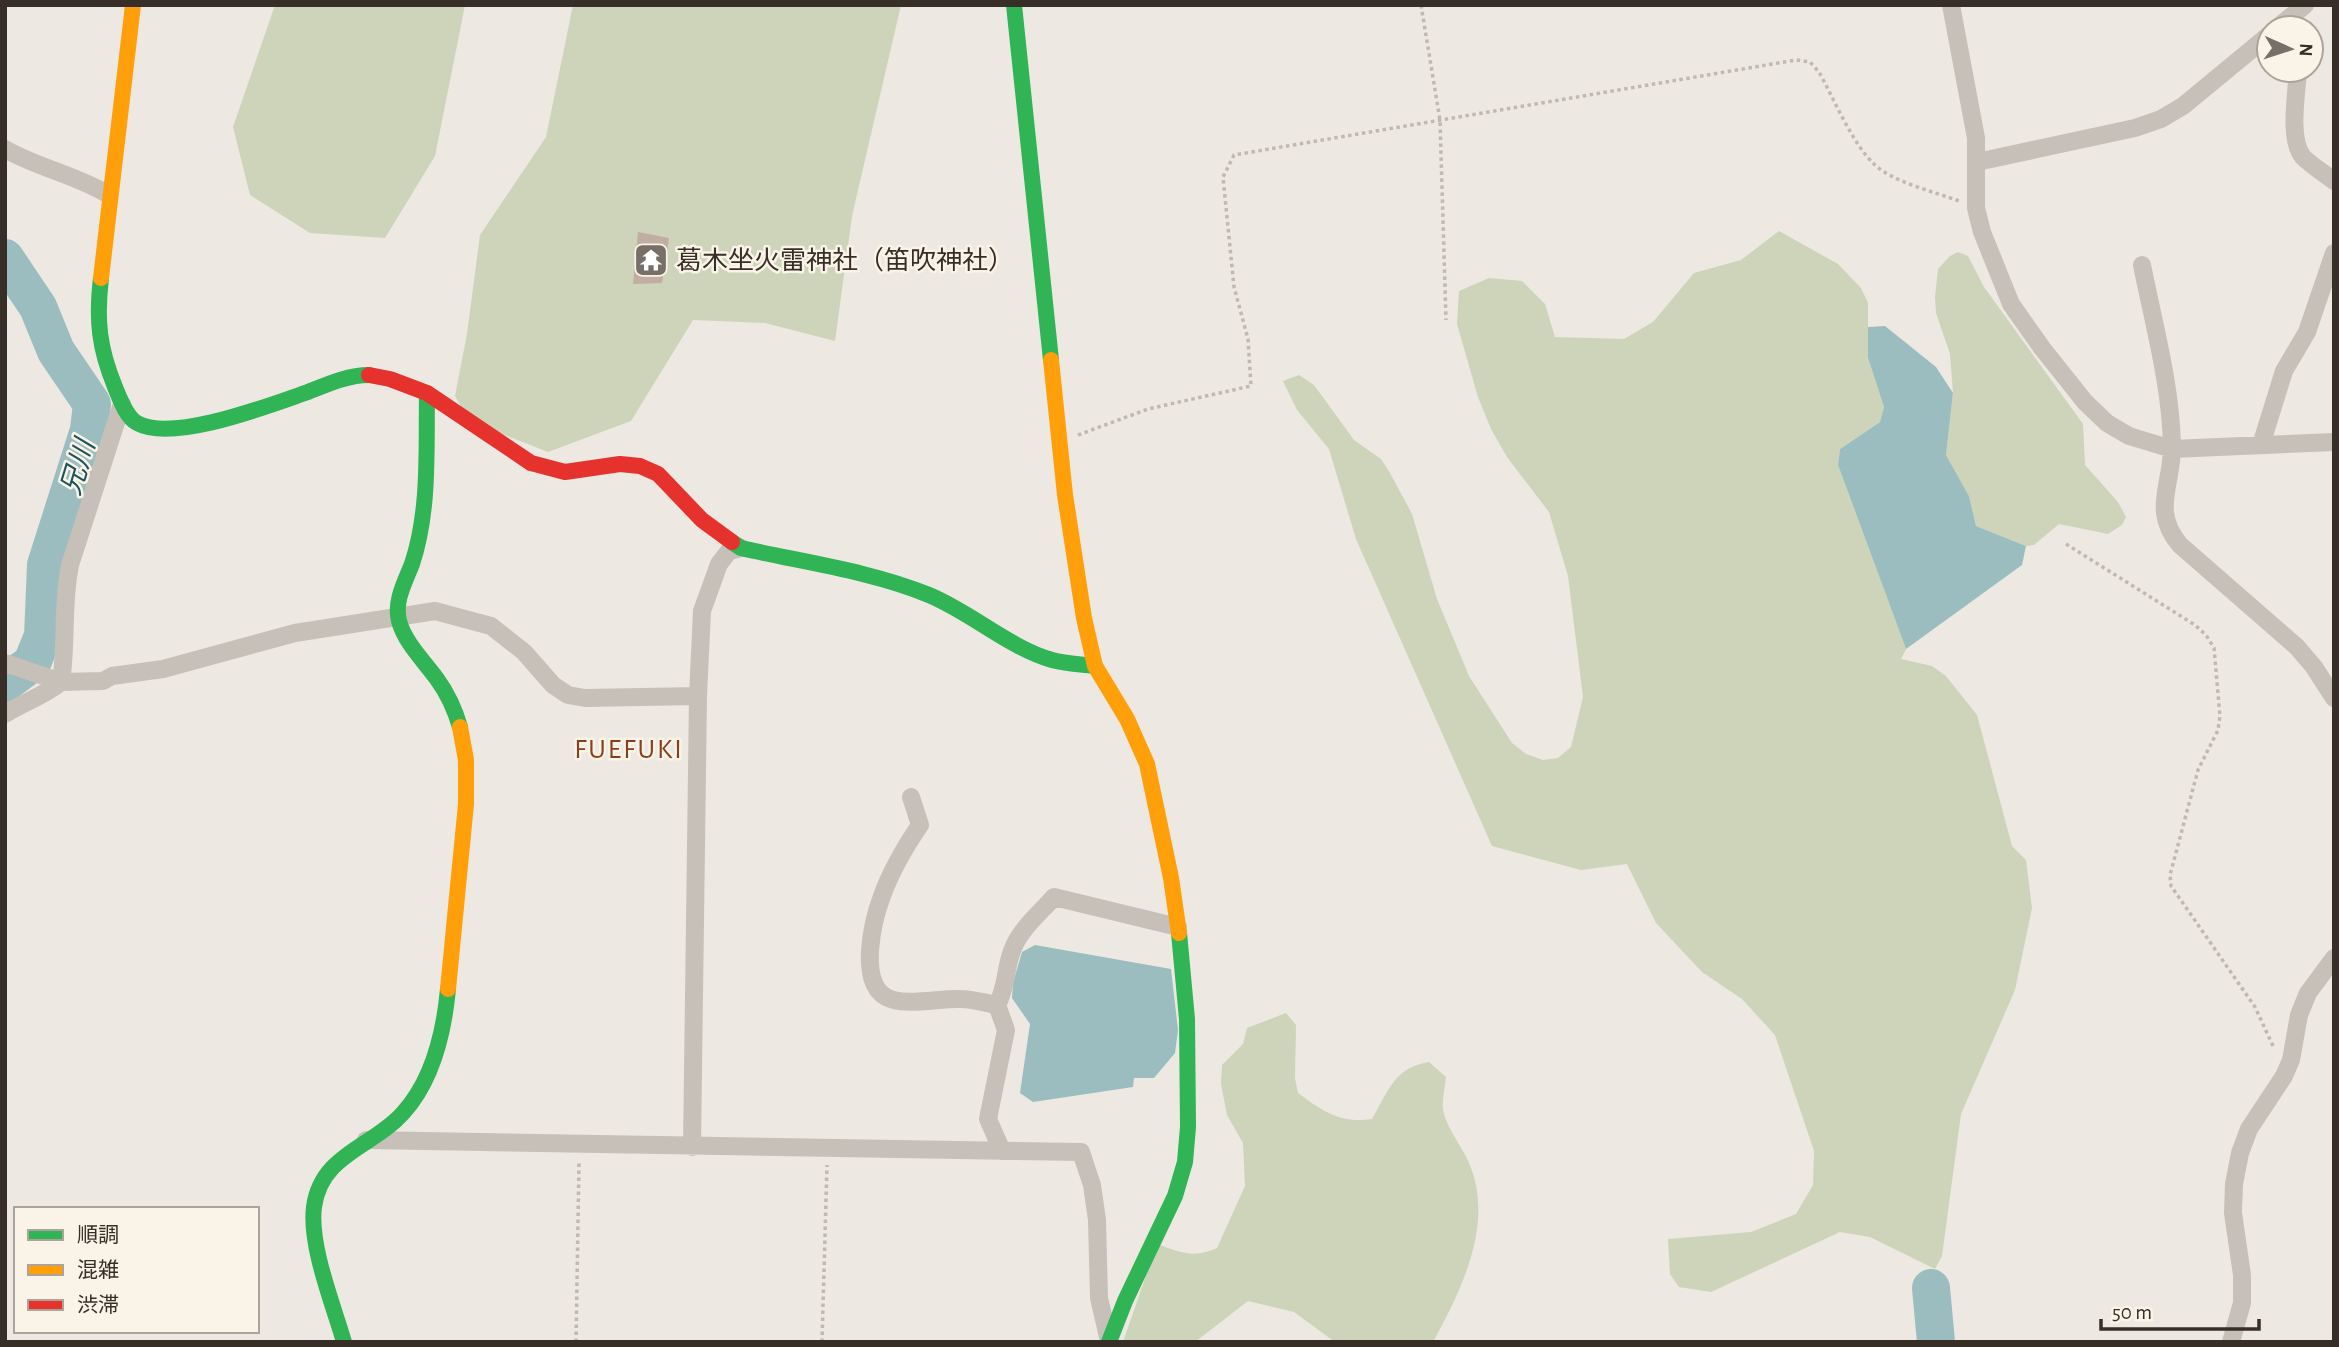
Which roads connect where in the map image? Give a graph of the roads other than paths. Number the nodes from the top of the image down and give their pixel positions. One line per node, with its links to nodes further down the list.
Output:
1 (133, 5): 9 (street)
2 (1014, 5): 20 (street)
3 (1951, 5): 7 (street)
4 (2255, 47): 7 (street)
5 (2297, 84): 8 (street)
6 (5, 149): 9 (street)
7 (1978, 162): 16 (street)
8 (2334, 181)
9 (109, 195): 13 (street)
10 (2334, 253): 15 (street)
11 (2141, 265): 16 (street)
12 (428, 393): 13 (street); 17 (street); 18 (street)
13 (122, 404): 21 (street)
14 (2334, 442): 15 (street)
15 (2261, 445): 16 (street)
16 (2172, 449): 23 (street)
17 (741, 548): 20 (street); 22 (street)
18 (398, 618): 21 (street); 22 (street); 29 (street)
19 (5, 663): 21 (street)
20 (1095, 666): 26 (street)
21 (54, 680): 24 (street)
22 (698, 696): 30 (street)
23 (2334, 698)
24 (5, 714)
25 (911, 797): 28 (street)
26 (1178, 927): 28 (street); 33 (street)
27 (2334, 958): 34 (street)
28 (998, 1005): 31 (street)
29 (366, 1140): 30 (street); 32 (street)
30 (692, 1147): 31 (street)
31 (1002, 1151): 33 (street)
32 (344, 1342)
33 (1109, 1342)
34 (2231, 1342)

